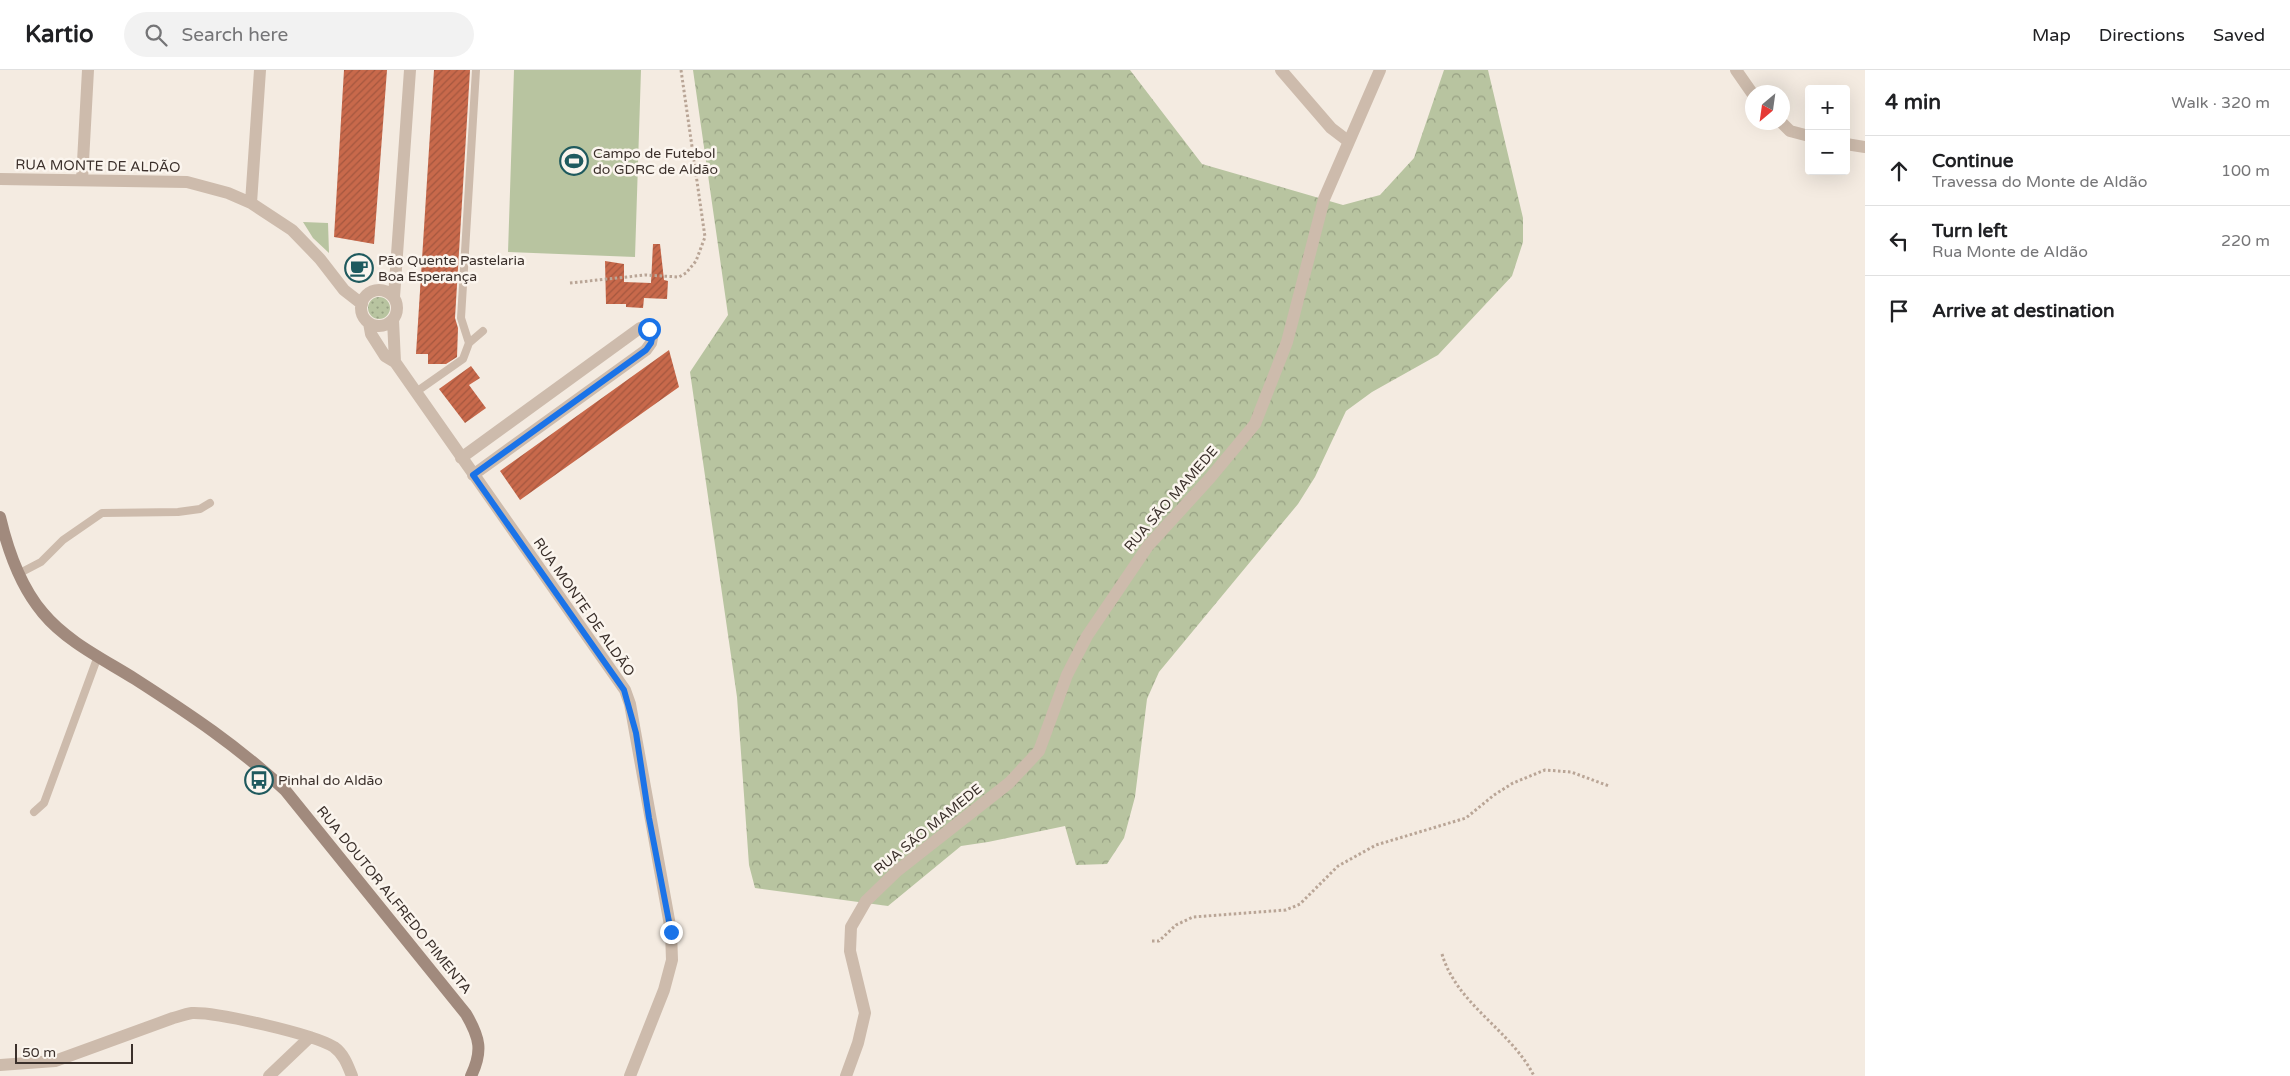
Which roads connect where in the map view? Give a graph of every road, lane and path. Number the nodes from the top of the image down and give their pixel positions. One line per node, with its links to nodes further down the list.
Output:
1 (88, 70): 16 (street)
2 (260, 70): 17 (street)
3 (410, 70): 19 (street)
4 (476, 70): 24 (lane)
5 (681, 70): 18 (path)
6 (1281, 70): 12 (street)
7 (1380, 70): 12 (street, RUA SÃO MAMEDE)
8 (1736, 70): 9 (street)
9 (1746, 85)
10 (1789, 130): 11 (street)
11 (1805, 135)
12 (1348, 141): 43 (street, RUA SÃO MAMEDE)
13 (1850, 145): 14 (street)
14 (1865, 147)
15 (0, 179): 16 (street, RUA MONTE DE ALDÃO)
16 (82, 180): 17 (street, RUA MONTE DE ALDÃO)
17 (251, 203): 20 (street, RUA MONTE DE ALDÃO)
18 (570, 282)
19 (394, 298): 20 (street); 21 (street)
20 (362, 304): 22 (street)
21 (393, 320): 22 (street); 25 (street)
22 (370, 323): 25 (street, RUA MONTE DE ALDÃO)
23 (483, 331): 24 (lane)
24 (469, 343): 26 (lane)
25 (395, 362): 26 (street, RUA MONTE DE ALDÃO)
26 (416, 392): 27 (street, RUA MONTE DE ALDÃO)
27 (461, 458): 28 (street, RUA MONTE DE ALDÃO); 28 (street)
28 (473, 475): 42 (street, RUA MONTE DE ALDÃO)
29 (210, 503): 31 (lane)
30 (0, 517): 31 (main road, RUA DOUTOR ALFREDO PIMENTA)
31 (18, 574): 32 (main road, RUA DOUTOR ALFREDO PIMENTA)
32 (98, 656): 34 (lane); 41 (main road, RUA DOUTOR ALFREDO PIMENTA)
33 (1610, 786): 35 (path)
34 (34, 812)
35 (1152, 941)
36 (1442, 954): 44 (path)
37 (310, 1038): 38 (street); 39 (street); 40 (street)
38 (0, 1066)
39 (269, 1076)
40 (352, 1076)
41 (471, 1076)
42 (630, 1076)
43 (846, 1076)
44 (1534, 1076)

